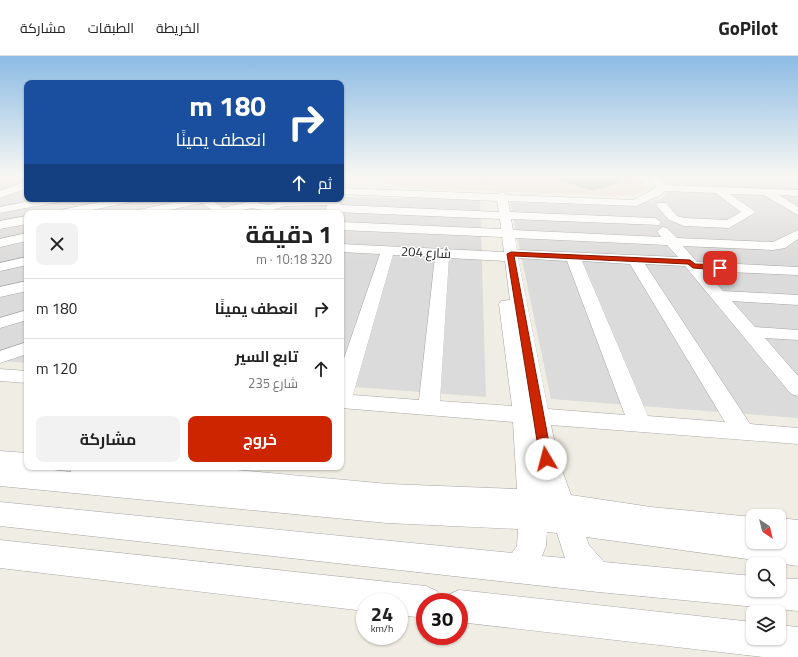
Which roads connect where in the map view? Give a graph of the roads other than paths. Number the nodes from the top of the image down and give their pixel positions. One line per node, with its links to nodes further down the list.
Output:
1 (25, 204): 11 (street)
2 (109, 204): 12 (street)
3 (182, 204): 13 (street)
4 (252, 204): 14 (street)
5 (497, 204): 20 (street)
6 (525, 204): 17 (street)
7 (640, 204): 17 (street)
8 (738, 204): 10 (street)
9 (786, 204): 15 (street)
10 (662, 206)
11 (0, 210)
12 (85, 210)
13 (153, 210)
14 (232, 210)
15 (798, 212)
16 (24, 221): 18 (street)
17 (655, 222): 23 (street)
18 (0, 225)
19 (344, 226): 20 (street)
20 (502, 233): 23 (street); 28 (street)
21 (798, 234): 23 (street)
22 (24, 238): 24 (street)
23 (672, 241): 34 (street)
24 (0, 243)
25 (344, 248): 26 (street, شارع 204)
26 (388, 250): 27 (street, شارع 204); 47 (street)
27 (442, 253): 28 (street, شارع 204); 54 (street)
28 (507, 256): 29 (street, شارع 204); 55 (street)
29 (573, 257): 31 (street, شارع 204); 56 (street)
30 (24, 258): 33 (street)
31 (635, 260): 34 (street, شارع 204); 57 (street)
32 (24, 262): 35 (street)
33 (0, 264)
34 (692, 264): 36 (street, شارع 204); 40 (street)
35 (0, 268)
36 (759, 269): 37 (street, شارع 204); 41 (street)
37 (798, 271)
38 (24, 287): 39 (street)
39 (0, 292)
40 (719, 296): 41 (street); 44 (street)
41 (794, 300)
42 (24, 316): 43 (street)
43 (0, 322)
44 (750, 332): 45 (street); 52 (street)
45 (798, 335)
46 (24, 349): 48 (street)
47 (348, 350): 51 (street)
48 (0, 357)
49 (0, 375): 50 (street)
50 (24, 377)
51 (344, 377)
52 (796, 383)
53 (344, 401): 54 (street)
54 (429, 408): 55 (street)
55 (532, 416): 56 (street); 63 (street); 64 (street)
56 (640, 424): 57 (street)
57 (743, 432): 58 (street)
58 (798, 436)
59 (0, 460): 60 (street)
60 (24, 462)
61 (114, 470): 63 (street)
62 (0, 476): 63 (street)
63 (530, 510): 64 (street); 71 (street)
64 (565, 513): 66 (street); 69 (street); 72 (street)
65 (0, 514): 71 (street)
66 (746, 528)
67 (786, 532): 68 (street)
68 (798, 533)
69 (798, 552)
70 (0, 554): 74 (street)
71 (518, 568): 72 (street)
72 (598, 577): 73 (street)
73 (798, 595)
74 (416, 601)
75 (468, 607): 76 (street)
76 (798, 644)

